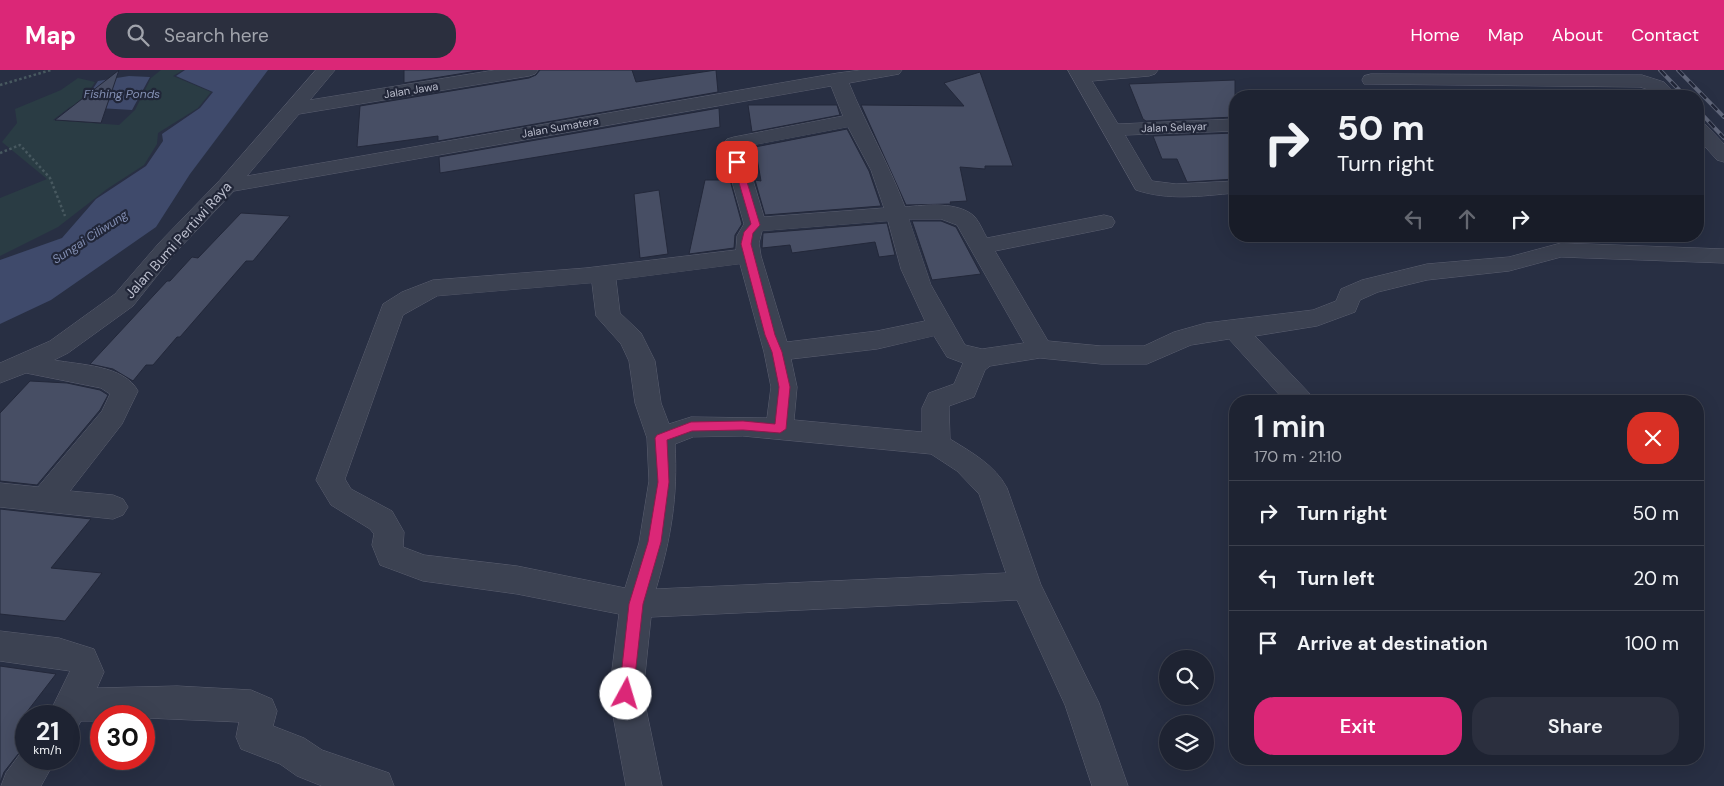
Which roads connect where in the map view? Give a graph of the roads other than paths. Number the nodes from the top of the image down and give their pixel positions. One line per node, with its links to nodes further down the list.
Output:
1 (326, 70): 13 (street, Jalan Bumi Pertiwi Raya)
2 (529, 70): 13 (street, Jalan Jawa)
3 (889, 70): 10 (street, Jalan Sumatera)
4 (1142, 70): 5 (street); 6 (street)
5 (1148, 70)
6 (1079, 73): 16 (street)
7 (1368, 75): 8 (street); 11 (street)
8 (1459, 75): 9 (street)
9 (1485, 75): 12 (street)
10 (838, 79): 14 (street); 19 (street, Jalan Sumatera)
11 (1378, 90)
12 (1660, 90)
13 (293, 109): 19 (street, Jalan Bumi Pertiwi Raya)
14 (854, 120): 21 (street); 23 (street)
15 (1229, 125): 16 (street, Jalan Selayar)
16 (1113, 130): 20 (street)
17 (1704, 134): 18 (street)
18 (1724, 156)
19 (227, 186): 33 (street, Jalan Bumi Pertiwi Raya)
20 (1229, 187)
21 (897, 214): 23 (street); 24 (street); 28 (street)
22 (1104, 222): 24 (street)
23 (755, 225): 25 (street)
24 (982, 246): 30 (street)
25 (749, 256): 27 (street); 31 (street)
26 (1724, 256): 29 (street)
27 (603, 273): 36 (street); 42 (street)
28 (939, 326): 31 (street); 32 (street)
29 (1235, 330): 30 (street); 34 (street)
30 (1040, 349): 32 (street)
31 (777, 352): 35 (street)
32 (982, 358): 37 (street)
33 (11, 369): 39 (street)
34 (1295, 395)
35 (780, 429): 36 (street); 37 (street)
36 (661, 438): 42 (street)
37 (936, 444): 41 (street)
38 (0, 495): 39 (street)
39 (46, 499): 40 (street)
40 (113, 507)
41 (1026, 586): 42 (street); 50 (street)
42 (636, 604): 49 (street)
43 (0, 646): 44 (street)
44 (70, 705)
45 (80, 709): 48 (street)
46 (31, 770): 47 (street)
47 (20, 786)
48 (376, 786)
49 (644, 786)
50 (1110, 786)

